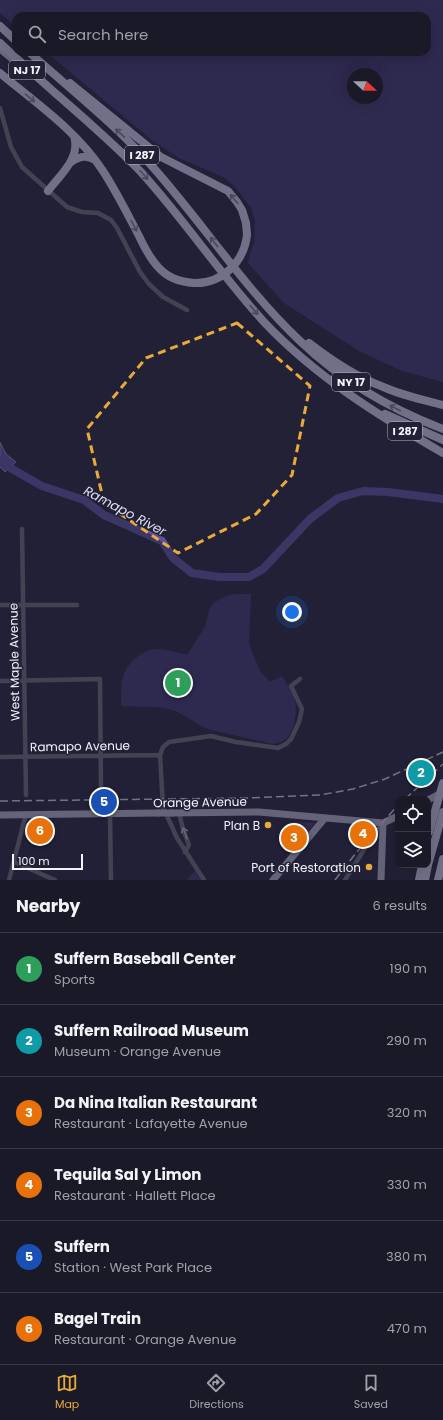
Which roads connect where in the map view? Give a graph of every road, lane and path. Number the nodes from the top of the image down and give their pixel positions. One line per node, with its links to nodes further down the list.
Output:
1 (0, 26): 2 (highway)
2 (12, 37)
3 (0, 43): 5 (highway, I 287)
4 (0, 49): 10 (highway, NJ 17)
5 (12, 54)
6 (14, 56): 10 (highway, I 287)
7 (34, 56): 17 (highway, I 287, one-way to 7)
8 (35, 56): 13 (highway, one-way to 8, bridge)
9 (0, 73): 12 (highway, one-way to 12)
10 (54, 92): 19 (highway, I 287, one-way to 19)
11 (0, 108): 15 (street)
12 (74, 136): 13 (highway); 14 (highway)
13 (97, 162): 14 (highway)
14 (70, 163): 15 (highway)
15 (48, 190): 16 (street)
16 (187, 310)
17 (273, 314): 18 (highway, I 287); 20 (highway, NY 17, one-way to 17)
18 (443, 405)
19 (368, 407): 21 (highway, NY 17); 22 (highway, I 287)
20 (443, 429)
21 (443, 440)
22 (443, 453)
23 (22, 529): 26 (street, West Maple Avenue)
24 (76, 604): 26 (street)
25 (0, 605): 26 (street)
26 (23, 605): 28 (street, West Maple Avenue)
27 (300, 679): 31 (street)
28 (24, 680): 29 (street); 30 (street); 32 (street, West Maple Avenue)
29 (0, 681)
30 (101, 755): 31 (street, Ramapo Avenue); 32 (street, Ramapo Avenue); 35 (street)
31 (160, 755): 48 (street)
32 (26, 756): 33 (street, Ramapo Avenue); 37 (street, West Maple Avenue)
33 (0, 757)
34 (443, 783): 47 (highway, bridge)
35 (101, 790)
36 (443, 792): 38 (main road)
37 (26, 795)
38 (431, 798)
39 (443, 812): 49 (highway)
40 (176, 813): 42 (main road, Orange Avenue, bridge); 45 (main road, Orange Avenue); 48 (street, one-way to 40)
41 (26, 814): 42 (main road, Orange Avenue); 43 (main road, Orange Avenue); 51 (street)
42 (110, 814): 57 (street)
43 (0, 815)
44 (395, 817): 46 (main road, Orange Avenue)
45 (325, 818): 46 (main road, Orange Avenue); 59 (main road)
46 (383, 823): 60 (street); 61 (main road)
47 (428, 832)
48 (185, 852): 58 (street)
49 (431, 854)
50 (443, 859): 64 (highway)
51 (14, 862): 55 (street); 56 (street)
52 (421, 868): 62 (highway)
53 (427, 868): 63 (highway)
54 (443, 877): 65 (highway)
55 (9, 880)
56 (55, 880)
57 (112, 880)
58 (204, 880)
59 (273, 880)
60 (345, 880)
61 (381, 880)
62 (419, 880)
63 (425, 880)
64 (438, 880)
65 (442, 880)

